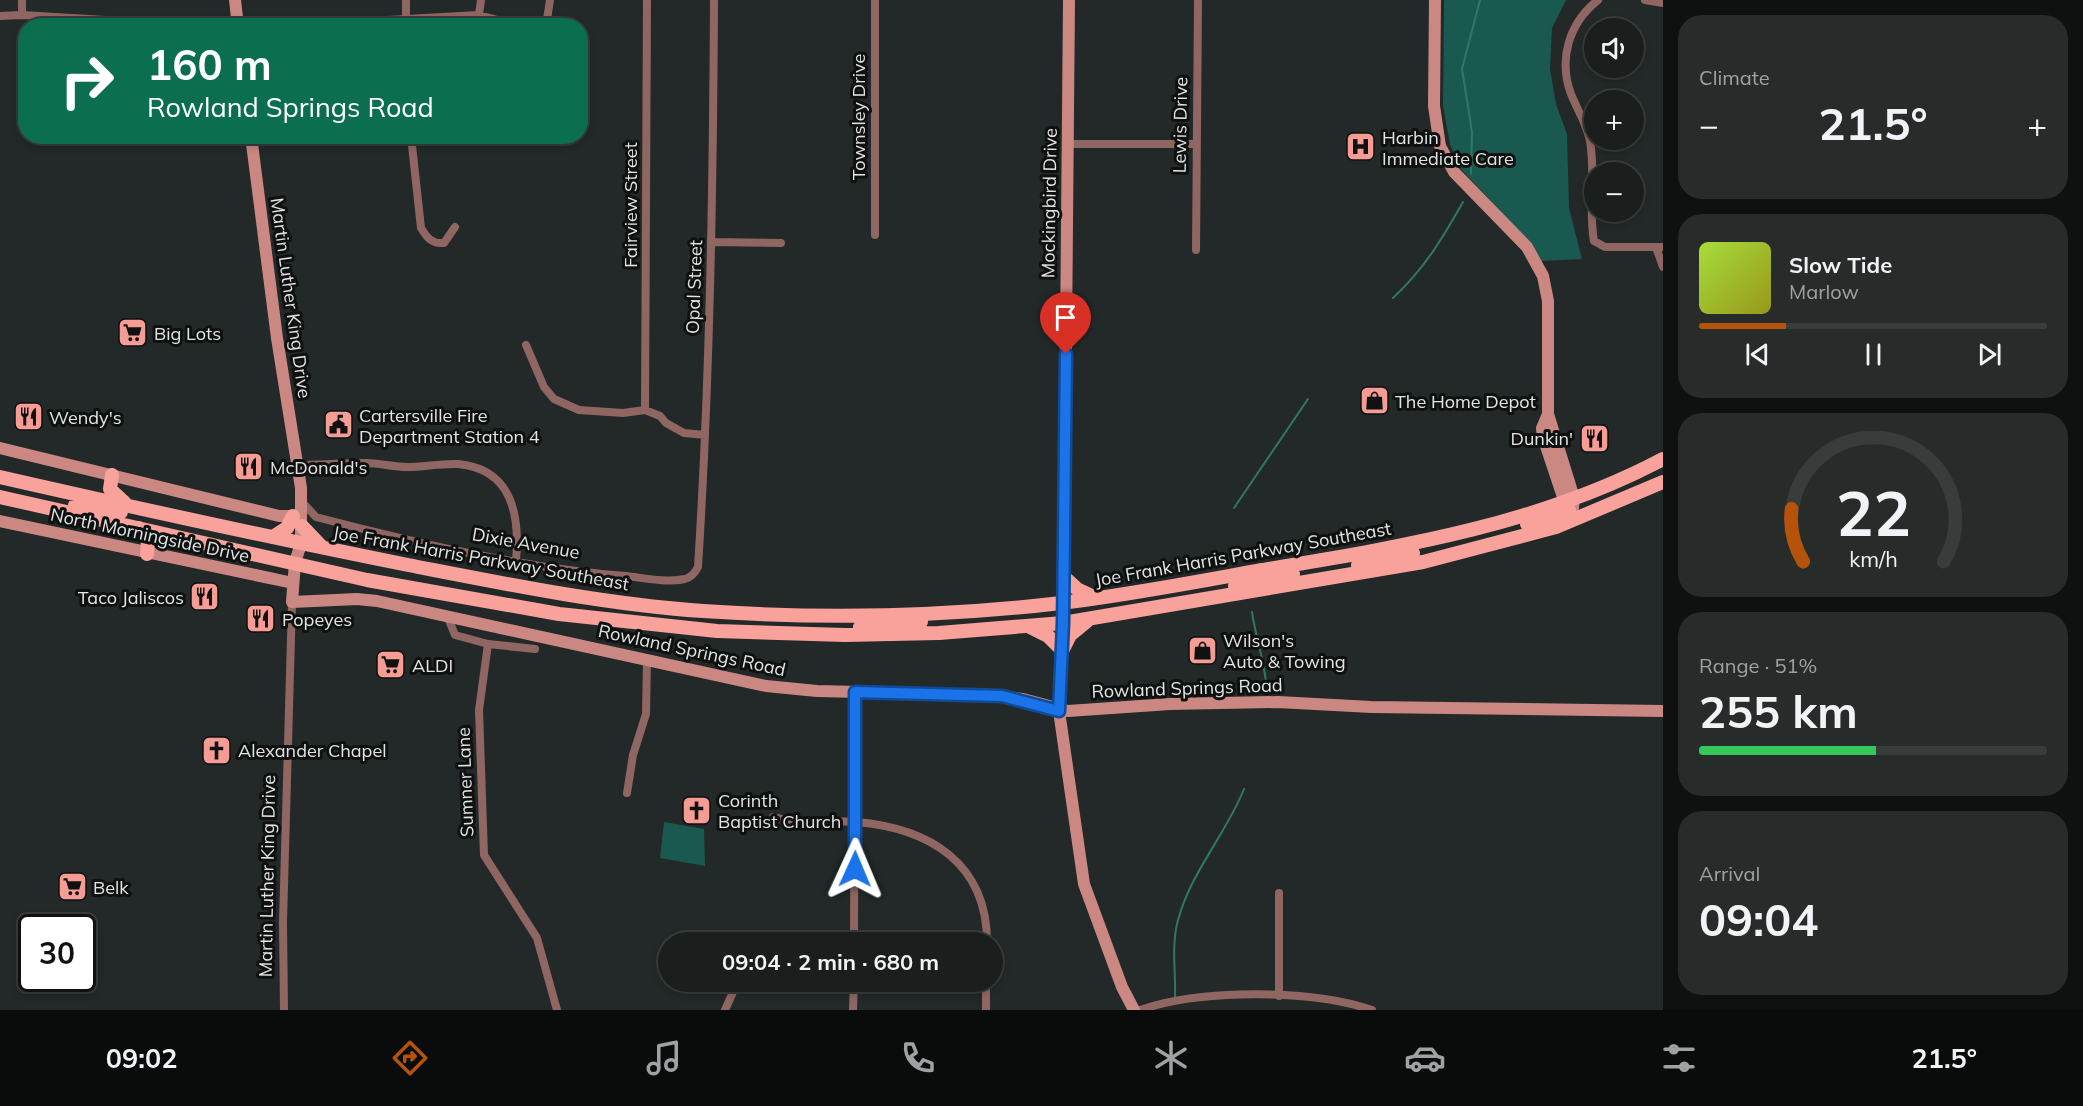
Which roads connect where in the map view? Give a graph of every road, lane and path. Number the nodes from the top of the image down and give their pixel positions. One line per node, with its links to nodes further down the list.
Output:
1 (22, 0): 15 (street)
2 (235, 0): 19 (street)
3 (406, 0): 20 (street)
4 (480, 0): 16 (street)
5 (550, 0): 23 (street)
6 (647, 0): 36 (street, Fairview Street)
7 (714, 0): 30 (street, Opal Street)
8 (875, 0): 29 (street, Townsley Drive)
9 (1069, 0): 26 (street, Mockingbird Drive)
10 (1198, 0): 27 (street, Lewis Drive)
11 (1435, 0): 49 (street)
12 (1598, 0): 32 (street)
13 (1645, 0): 14 (street)
14 (1663, 3)
15 (22, 15): 17 (street); 18 (street)
16 (479, 15): 21 (street); 22 (street)
17 (0, 16)
18 (72, 18)
19 (237, 18)
20 (406, 18)
21 (424, 18)
22 (490, 18)
23 (547, 18)
24 (252, 144): 40 (street, Martin Luther King Drive)
25 (412, 144): 28 (street)
26 (1067, 144): 27 (street); 61 (street, Mockingbird Drive)
27 (1196, 144): 33 (street, Lewis Drive)
28 (455, 227)
29 (875, 235)
30 (712, 242): 31 (street); 37 (street, Opal Street)
31 (781, 243)
32 (1659, 247): 34 (street)
33 (1196, 250)
34 (1663, 267)
35 (526, 345): 36 (street)
36 (645, 410): 37 (street)
37 (705, 435): 60 (street, Opal Street)
38 (0, 448): 42 (street)
39 (1663, 459): 49 (main road, Joe Frank Harris Parkway Southeast)
40 (297, 465): 47 (street, Martin Luther King Drive); 52 (street, Martin Luther King Drive); 59 (street)
41 (1663, 472): 49 (main road)
42 (112, 475): 48 (main road); 52 (street)
43 (0, 477): 48 (main road, Joe Frank Harris Parkway Southeast)
44 (1663, 482): 49 (main road, Joe Frank Harris Parkway Southeast)
45 (0, 497): 46 (main road, Joe Frank Harris Parkway Southeast)
46 (19, 502): 53 (main road, Joe Frank Harris Parkway Southeast); 56 (main road)
47 (302, 502): 50 (street); 52 (street, Martin Luther King Drive)
48 (129, 505): 54 (main road, Joe Frank Harris Parkway Southeast)
49 (1570, 509): 58 (main road, Joe Frank Harris Parkway Southeast); 67 (main road, Joe Frank Harris Parkway Southeast)
50 (316, 517): 52 (street); 59 (street, Dixie Avenue)
51 (0, 521): 57 (street, North Morningside Drive)
52 (297, 521): 54 (main road); 55 (main road); 56 (street, Martin Luther King Drive)
53 (139, 528): 56 (main road, Joe Frank Harris Parkway Southeast); 57 (main road)
54 (273, 537): 56 (main road, Joe Frank Harris Parkway Southeast)
55 (324, 548): 56 (main road, Joe Frank Harris Parkway Southeast); 65 (main road, Joe Frank Harris Parkway Southeast)
56 (295, 549): 62 (street, Martin Luther King Drive); 70 (main road, Joe Frank Harris Parkway Southeast)
57 (147, 554): 62 (street, North Morningside Drive)
58 (1349, 555): 63 (main road, Joe Frank Harris Parkway Southeast); 68 (main road)
59 (516, 561): 60 (street, Dixie Avenue)
60 (694, 574)
61 (1064, 577): 63 (main road); 65 (street, Mockingbird Drive)
62 (293, 583): 64 (street, Martin Luther King Drive)
63 (1096, 598): 65 (main road, Joe Frank Harris Parkway Southeast)
64 (292, 602): 66 (street, Rowland Springs Road); 88 (street, Martin Luther King Drive)
65 (1063, 602): 68 (street, Mockingbird Drive); 70 (main road)
66 (448, 618): 71 (street); 74 (street, Rowland Springs Road)
67 (1089, 619): 68 (main road, Joe Frank Harris Parkway Southeast); 73 (main road)
68 (1063, 623): 69 (main road, Joe Frank Harris Parkway Southeast); 73 (street, Mockingbird Drive)
69 (1028, 626): 70 (main road, Joe Frank Harris Parkway Southeast); 73 (main road)
70 (816, 635)
71 (488, 644): 72 (street); 89 (street, Sumner Lane)
72 (536, 649)
73 (1062, 651): 76 (street, Mockingbird Drive)
74 (647, 659): 75 (street, Rowland Springs Road); 78 (street)
75 (855, 692): 76 (street, Rowland Springs Road); 80 (street)
76 (1059, 711): 77 (street, Rowland Springs Road); 93 (street, Mockingbird Drive)
77 (1663, 711)
78 (627, 793)
79 (773, 818): 80 (street)
80 (855, 822): 82 (street); 83 (street)
81 (1279, 893): 87 (street)
82 (854, 932)
83 (987, 932)
84 (733, 992): 90 (street)
85 (854, 992): 91 (street)
86 (986, 992): 92 (street)
87 (1279, 996): 94 (street); 95 (street)
88 (284, 1010)
89 (557, 1010)
90 (725, 1010)
91 (854, 1010)
92 (986, 1010)
93 (1134, 1010)
94 (1140, 1010)
95 (1372, 1010)

